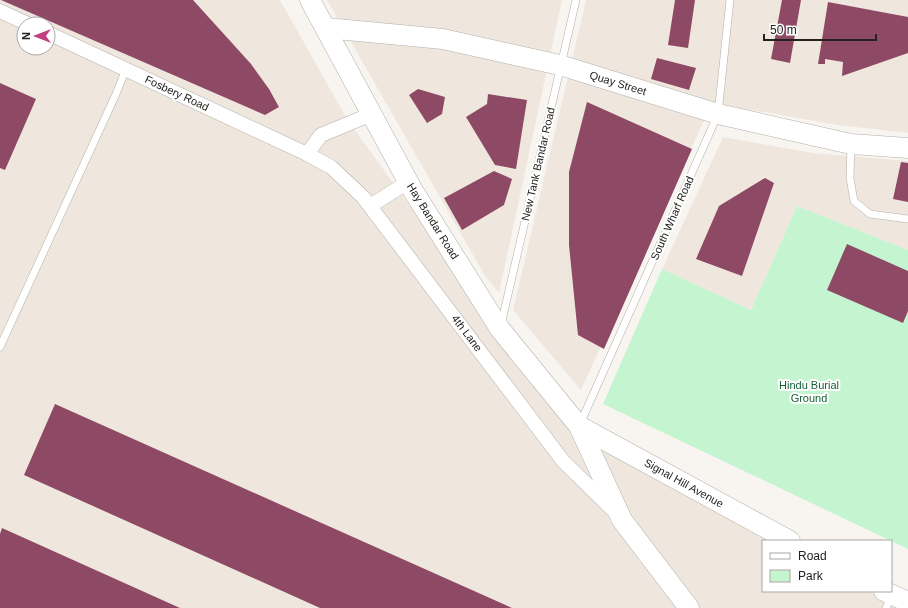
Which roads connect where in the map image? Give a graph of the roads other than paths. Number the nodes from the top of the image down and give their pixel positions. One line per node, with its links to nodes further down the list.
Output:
1 (310, 0): 6 (street, Hay Bandar Road)
2 (576, 0): 8 (lane, New Tank Bandar Road)
3 (730, 0): 11 (lane, South Wharf Road)
4 (0, 11): 5 (street)
5 (16, 18)
6 (326, 28): 8 (street, Quay Street); 10 (street, Hay Bandar Road)
7 (56, 37): 9 (street, Fosbery Road)
8 (560, 65): 11 (street, Quay Street); 18 (lane, New Tank Bandar Road)
9 (126, 69): 14 (street, Fosbery Road); 19 (lane)
10 (372, 114): 14 (street); 15 (street, Hay Bandar Road)
11 (718, 114): 12 (street, Quay Street); 20 (lane, South Wharf Road)
12 (851, 144): 13 (street, Quay Street); 17 (lane)
13 (908, 148)
14 (307, 154): 16 (street, 4th Lane)
15 (408, 182): 16 (street); 18 (street, Hay Bandar Road)
16 (370, 206): 21 (street, 4th Lane)
17 (908, 219)
18 (500, 329): 20 (street, Hay Bandar Road)
19 (0, 347)
20 (579, 426): 21 (street, 4th Lane); 22 (street, Signal Hill Avenue)
21 (622, 520): 23 (street, 4th Lane)
22 (788, 540)
23 (689, 608)

